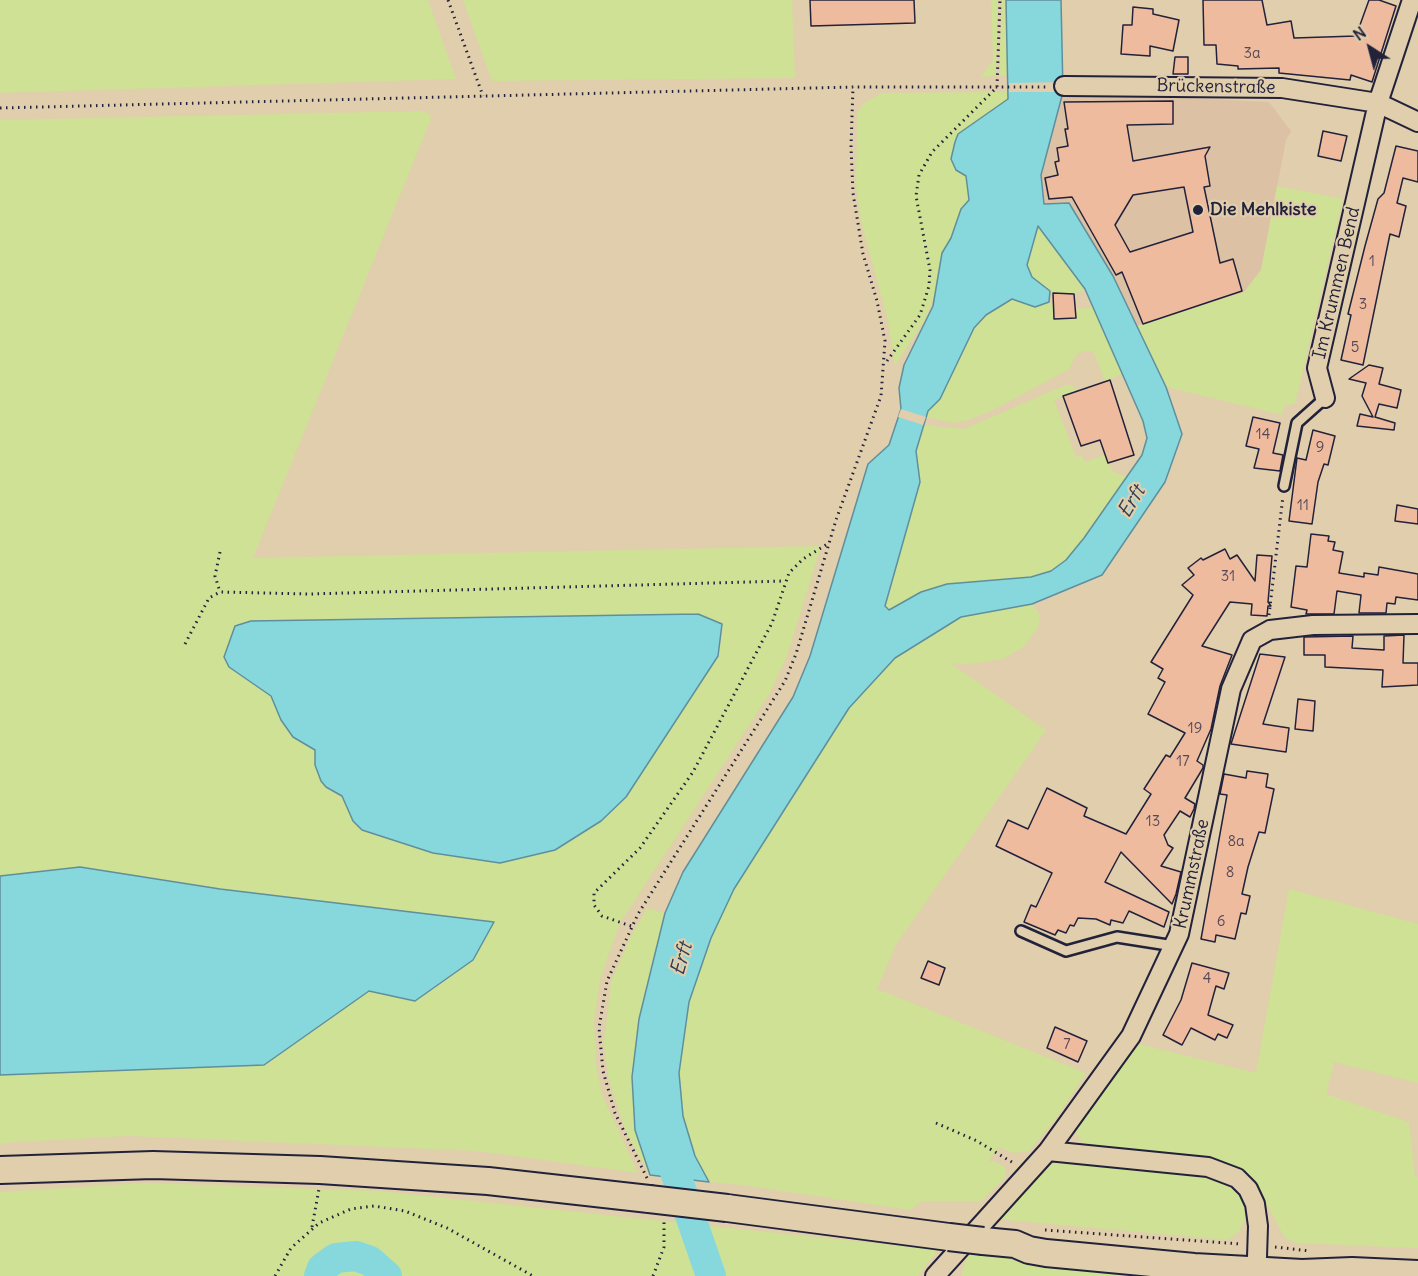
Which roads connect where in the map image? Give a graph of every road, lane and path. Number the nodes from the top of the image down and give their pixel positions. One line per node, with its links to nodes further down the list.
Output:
1 (448, 0): 7 (path)
2 (1000, 0): 6 (path)
3 (1412, 0): 8 (street, Im Krummen Bend)
4 (1064, 86): 6 (path); 8 (street, Brückenstraße)
5 (853, 87): 6 (path); 7 (path); 11 (path)
6 (997, 87): 11 (path)
7 (483, 96): 9 (path)
8 (1378, 103): 10 (street, Brückenstraße); 12 (street, Im Krummen Bend)
9 (0, 108)
10 (1418, 122)
11 (885, 363): 14 (path)
12 (1325, 398): 13 (lane, Im Krummen Bend)
13 (1284, 486): 19 (path)
14 (829, 543): 16 (path); 21 (path)
15 (220, 552): 17 (path)
16 (785, 581): 17 (path); 21 (path)
17 (220, 592): 20 (path)
18 (1418, 624): 19 (street)
19 (1270, 630): 23 (street, Krummstraße)
20 (185, 644)
21 (632, 926): 29 (path)
22 (1021, 932): 23 (lane)
23 (1174, 946): 25 (street, Krummstraße)
24 (936, 1124): 28 (path)
25 (1048, 1151): 28 (street, Krummstraße); 33 (street)
26 (0, 1170): 27 (street)
27 (321, 1170): 29 (street); 30 (path)
28 (1029, 1172): 42 (street, Krummstraße)
29 (653, 1199): 32 (street, bridge); 41 (path)
30 (311, 1228): 39 (path); 40 (path)
31 (1043, 1230): 33 (path)
32 (1016, 1244): 33 (street); 35 (street)
33 (1257, 1251): 34 (path); 37 (street)
34 (1314, 1251)
35 (1149, 1269): 36 (street)
36 (1181, 1271): 37 (street)
37 (1352, 1271): 38 (street)
38 (1418, 1274)
39 (275, 1276)
40 (532, 1276)
41 (653, 1276)
42 (934, 1276)

